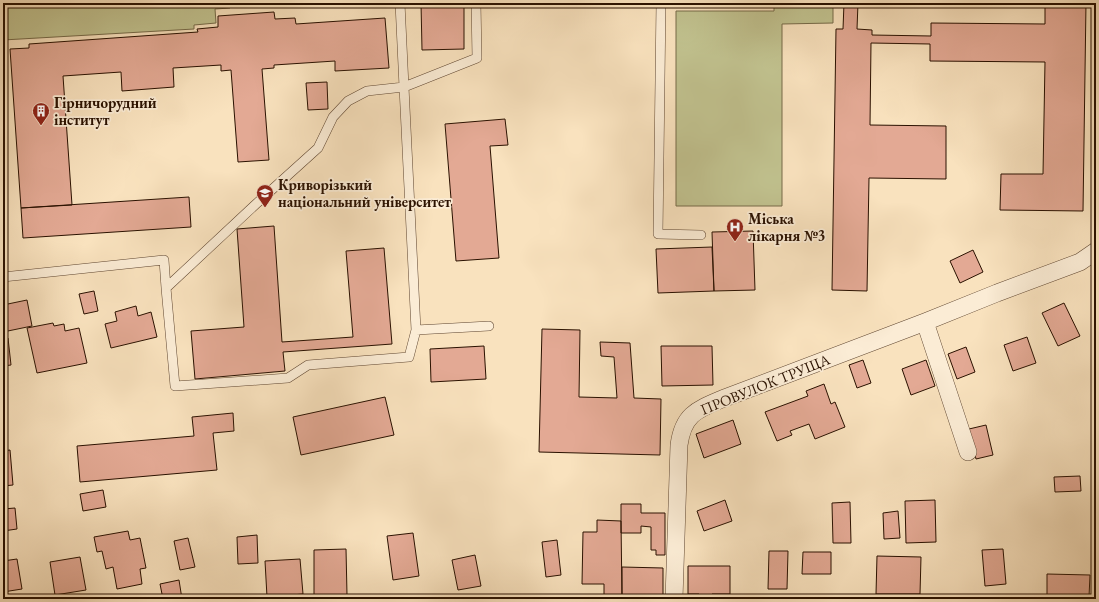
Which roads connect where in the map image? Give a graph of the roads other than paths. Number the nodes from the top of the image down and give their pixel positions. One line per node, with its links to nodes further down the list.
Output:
1 (400, 3): 4 (lane)
2 (476, 3): 4 (lane)
3 (661, 3): 5 (lane)
4 (404, 87): 8 (lane); 11 (lane)
5 (701, 235)
6 (1096, 251): 9 (street, ПРОВУЛОК ТРУЩА)
7 (3, 276): 8 (lane)
8 (166, 288): 11 (lane)
9 (925, 322): 12 (street); 13 (street, ПРОВУЛОК ТРУЩА)
10 (489, 326): 11 (lane)
11 (416, 330)
12 (968, 452)
13 (674, 599)

